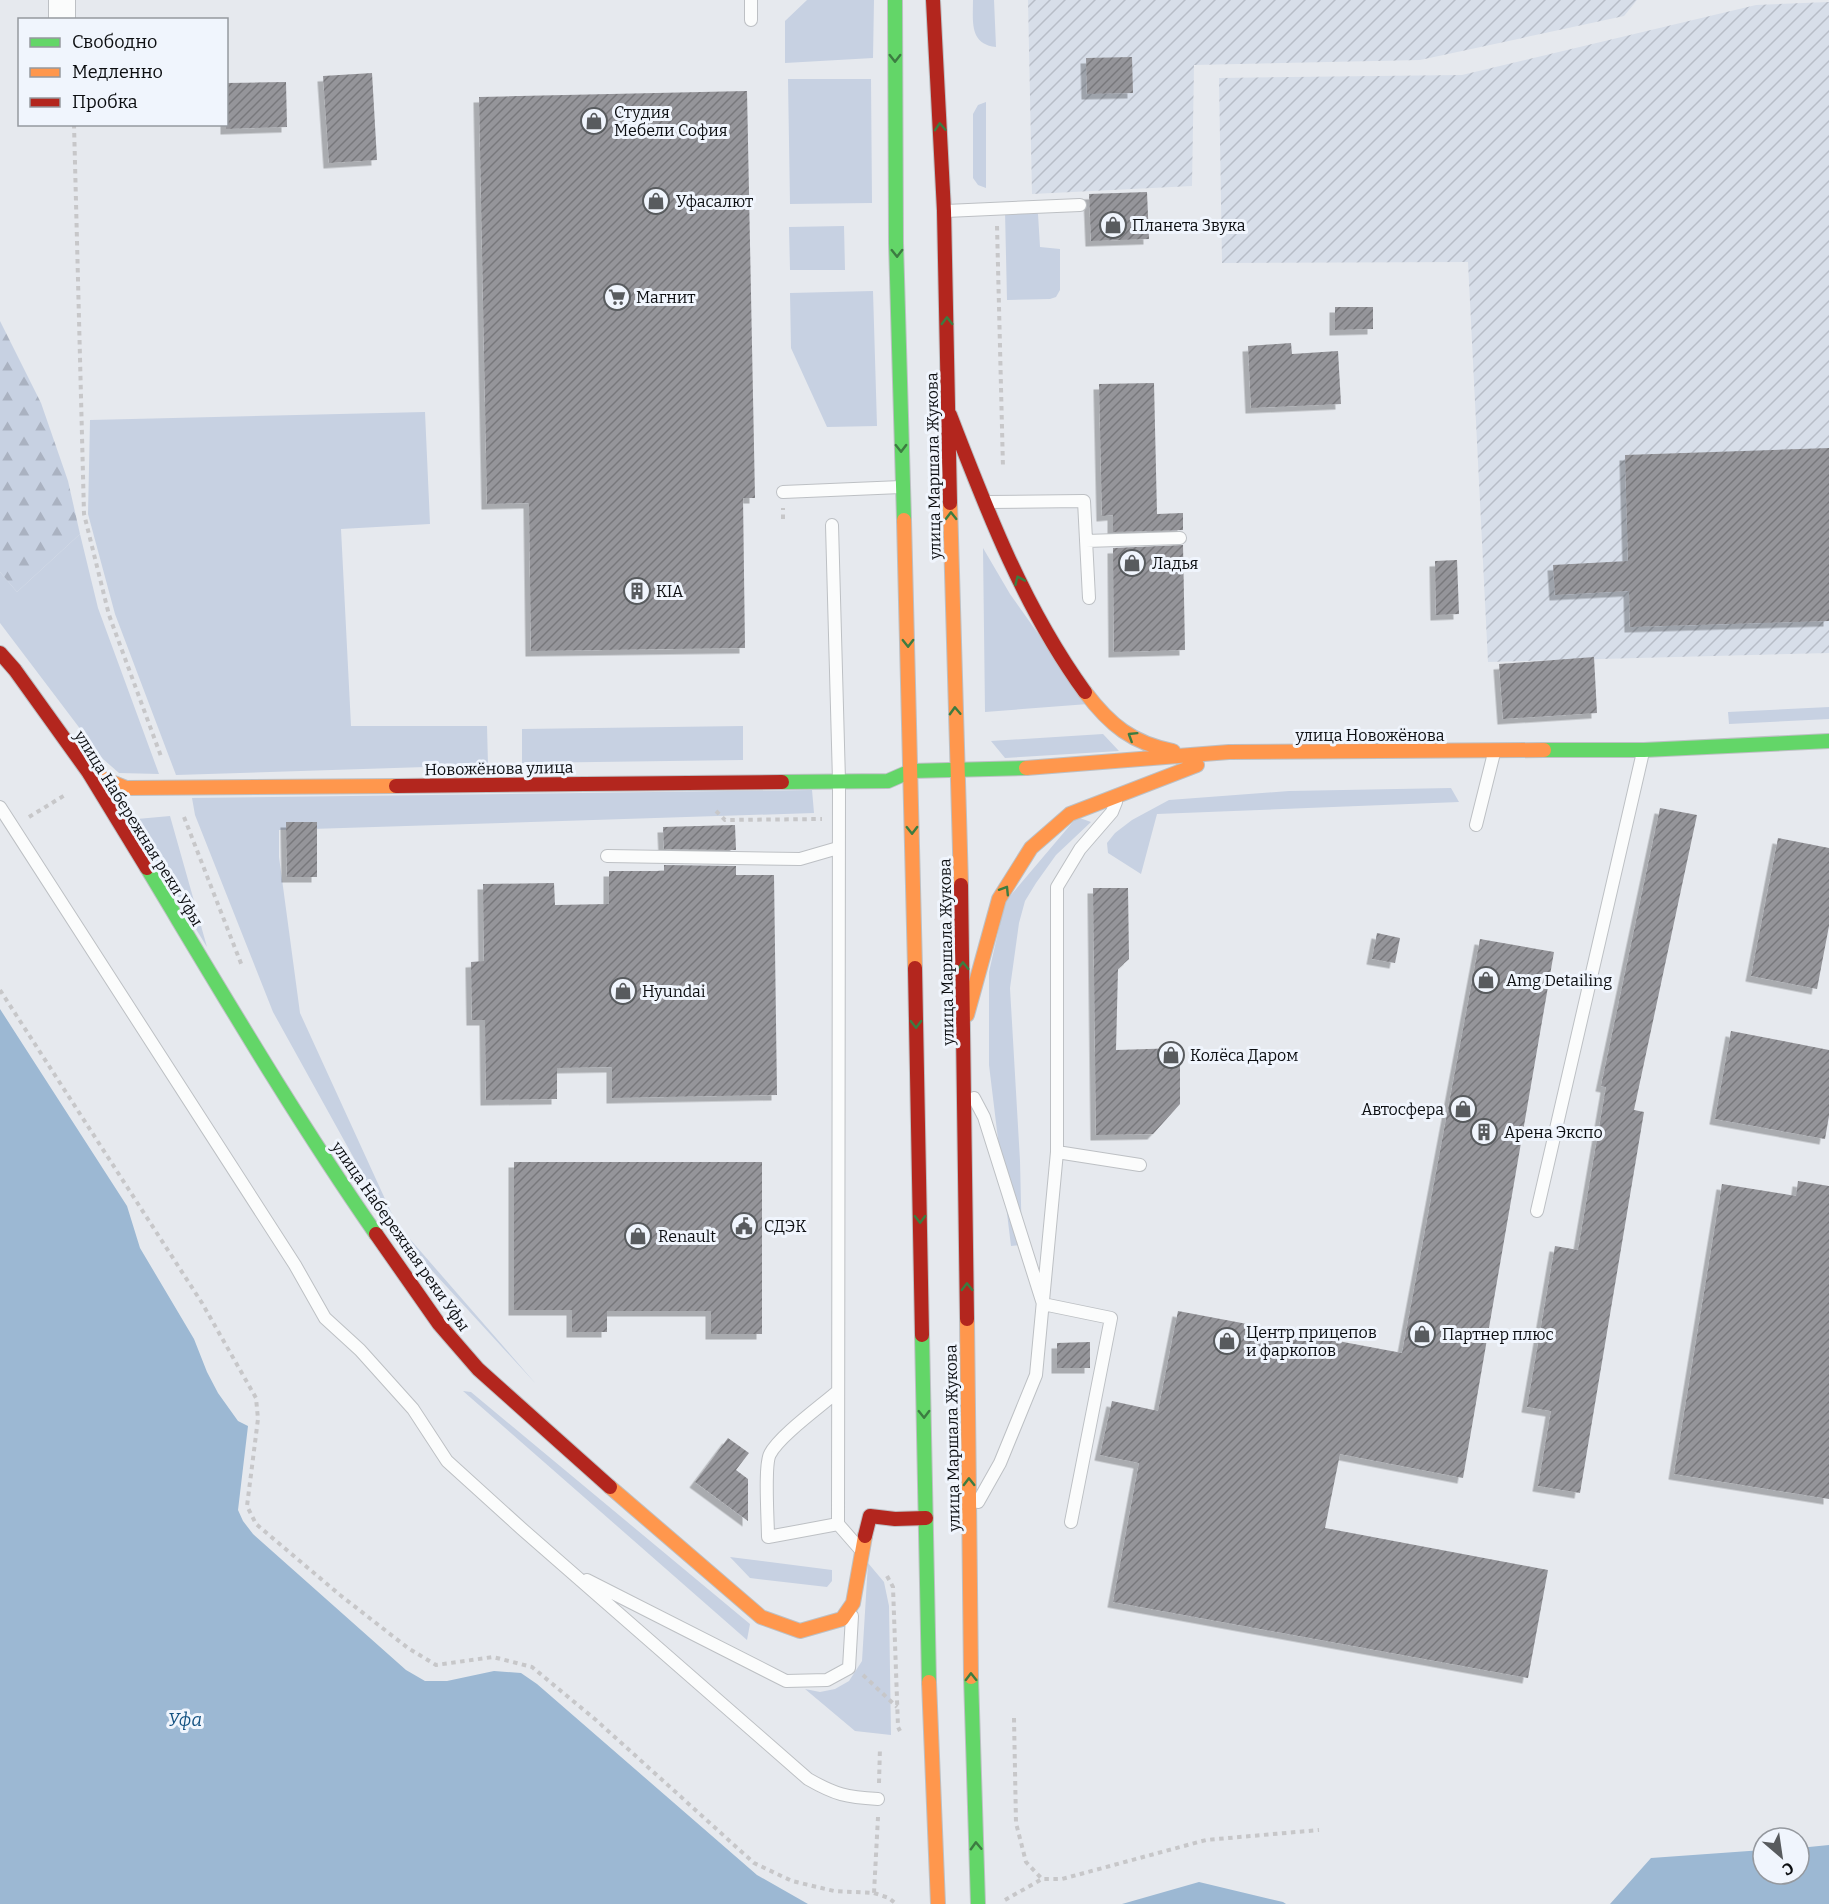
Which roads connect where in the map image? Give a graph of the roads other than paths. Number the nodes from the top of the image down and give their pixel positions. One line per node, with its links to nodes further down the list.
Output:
1 (62, 0): 5 (street)
2 (751, 0): 6 (lane)
3 (895, 0): 10 (street, улица Маршала Жукова, one-way to 10)
4 (933, 0): 8 (street, улица Маршала Жукова, one-way to 4)
5 (62, 18)
6 (751, 20)
7 (1080, 205): 8 (lane)
8 (944, 211): 9 (street, улица Маршала Жукова, one-way to 8)
9 (949, 412): 12 (street); 22 (street, улица Маршала Жукова, one-way to 9)
10 (902, 487): 11 (lane); 23 (street, улица Маршала Жукова, one-way to 23)
11 (783, 492)
12 (984, 502): 15 (lane); 21 (street, one-way to 12)
13 (832, 525): 25 (lane)
14 (1180, 538): 15 (lane)
15 (1086, 541): 16 (lane)
16 (1089, 598)
17 (0, 653): 24 (street, улица Набережная реки Уфы)
18 (1829, 741): 19 (street, улица Новожёнова)
19 (1644, 750): 20 (street, улица Новожёнова); 35 (lane)
20 (1494, 751): 21 (street, улица Новожёнова); 28 (lane)
21 (1229, 752): 22 (street, улица Новожёнова); 26 (street)
22 (958, 770): 23 (street, улица Новожёнова); 31 (street, улица Маршала Жукова, one-way to 22)
23 (911, 771): 25 (street, Новожёнова улица); 39 (street, улица Маршала Жукова, one-way to 39)
24 (89, 773): 25 (street, Новожёнова улица); 44 (street, улица Набережная реки Уфы)
25 (839, 781): 29 (lane)
26 (1119, 796): 31 (street, one-way to 26); 33 (lane)
27 (0, 807): 43 (lane)
28 (1476, 825)
29 (838, 848): 30 (lane); 37 (lane)
30 (607, 856)
31 (964, 1026): 32 (street, улица Маршала Жукова)
32 (965, 1081): 36 (lane); 38 (street, улица Маршала Жукова, one-way to 32)
33 (1057, 1152): 34 (lane); 36 (lane)
34 (1140, 1165)
35 (1537, 1212)
36 (1043, 1304): 38 (lane); 40 (lane)
37 (838, 1391): 41 (lane); 41 (lane)
38 (969, 1516): 47 (street, улица Маршала Жукова, one-way to 38)
39 (926, 1518): 42 (street); 46 (street, улица Маршала Жукова)
40 (1071, 1522)
41 (838, 1524): 42 (lane)
42 (861, 1551): 44 (street)
43 (570, 1571): 44 (lane); 45 (lane)
44 (853, 1603)
45 (878, 1795)
46 (938, 1904)
47 (978, 1904)

